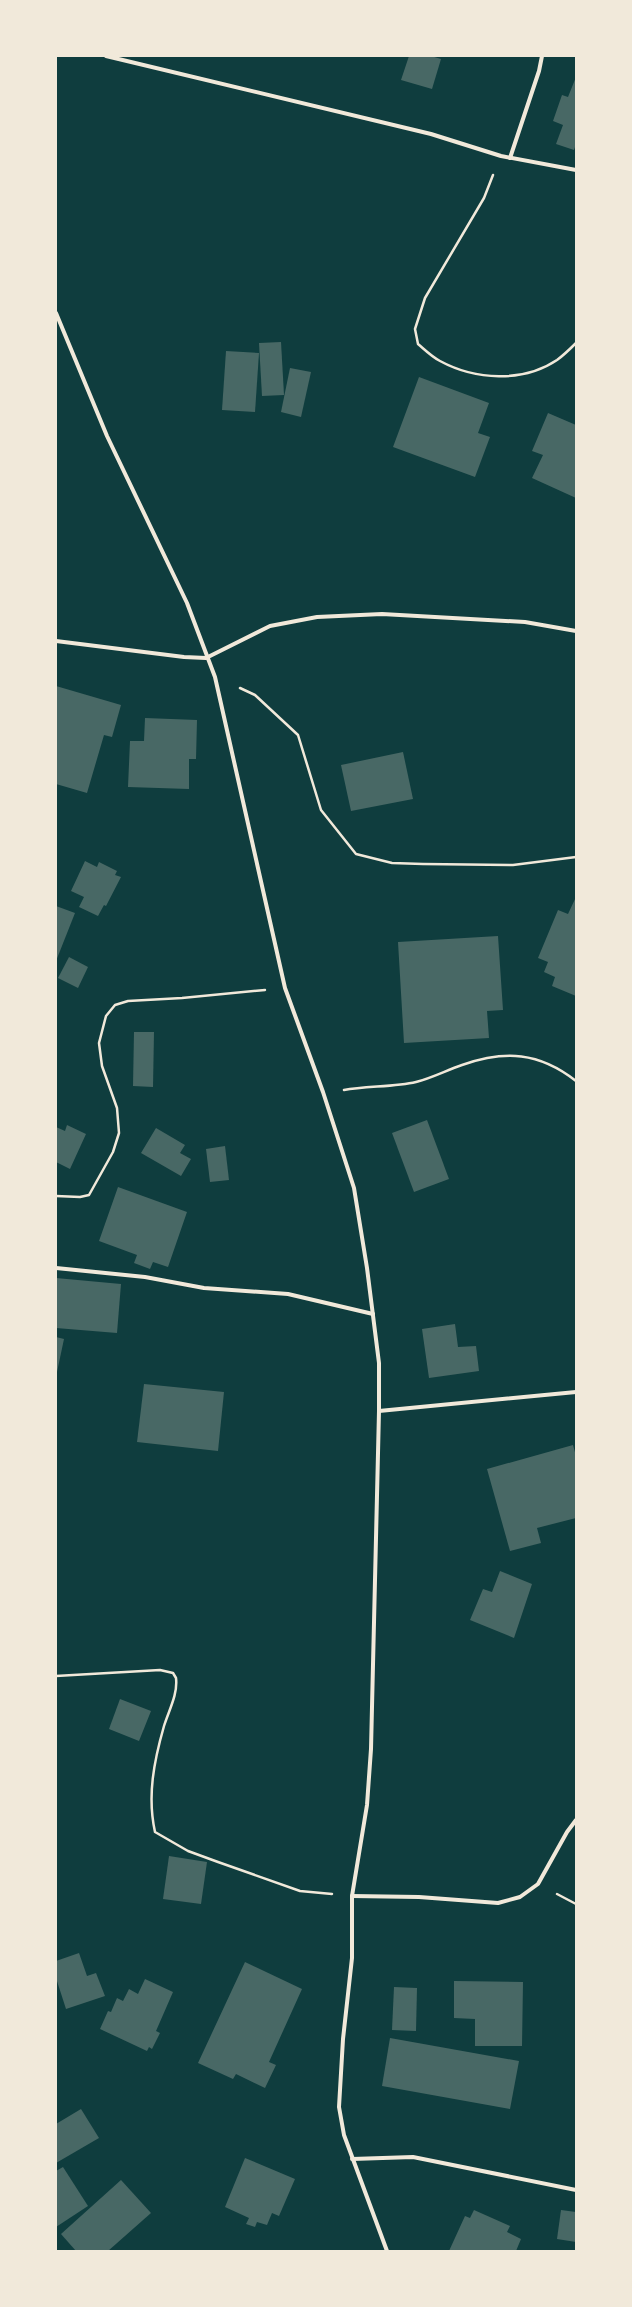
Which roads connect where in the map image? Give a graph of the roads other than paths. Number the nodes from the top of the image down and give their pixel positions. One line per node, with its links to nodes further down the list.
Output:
1 (106, 56): 3 (street)
2 (542, 56): 3 (street)
3 (510, 158): 4 (street)
4 (576, 170)
5 (56, 313): 8 (street)
6 (576, 631): 8 (street)
7 (56, 640): 8 (street)
8 (206, 658): 10 (street)
9 (56, 1268): 10 (street)
10 (373, 1314): 12 (street)
11 (576, 1392): 12 (street)
12 (379, 1411): 14 (street)
13 (576, 1820): 14 (street)
14 (352, 1896): 15 (street)
15 (352, 2159): 16 (street); 17 (street)
16 (576, 2190)
17 (387, 2251)

